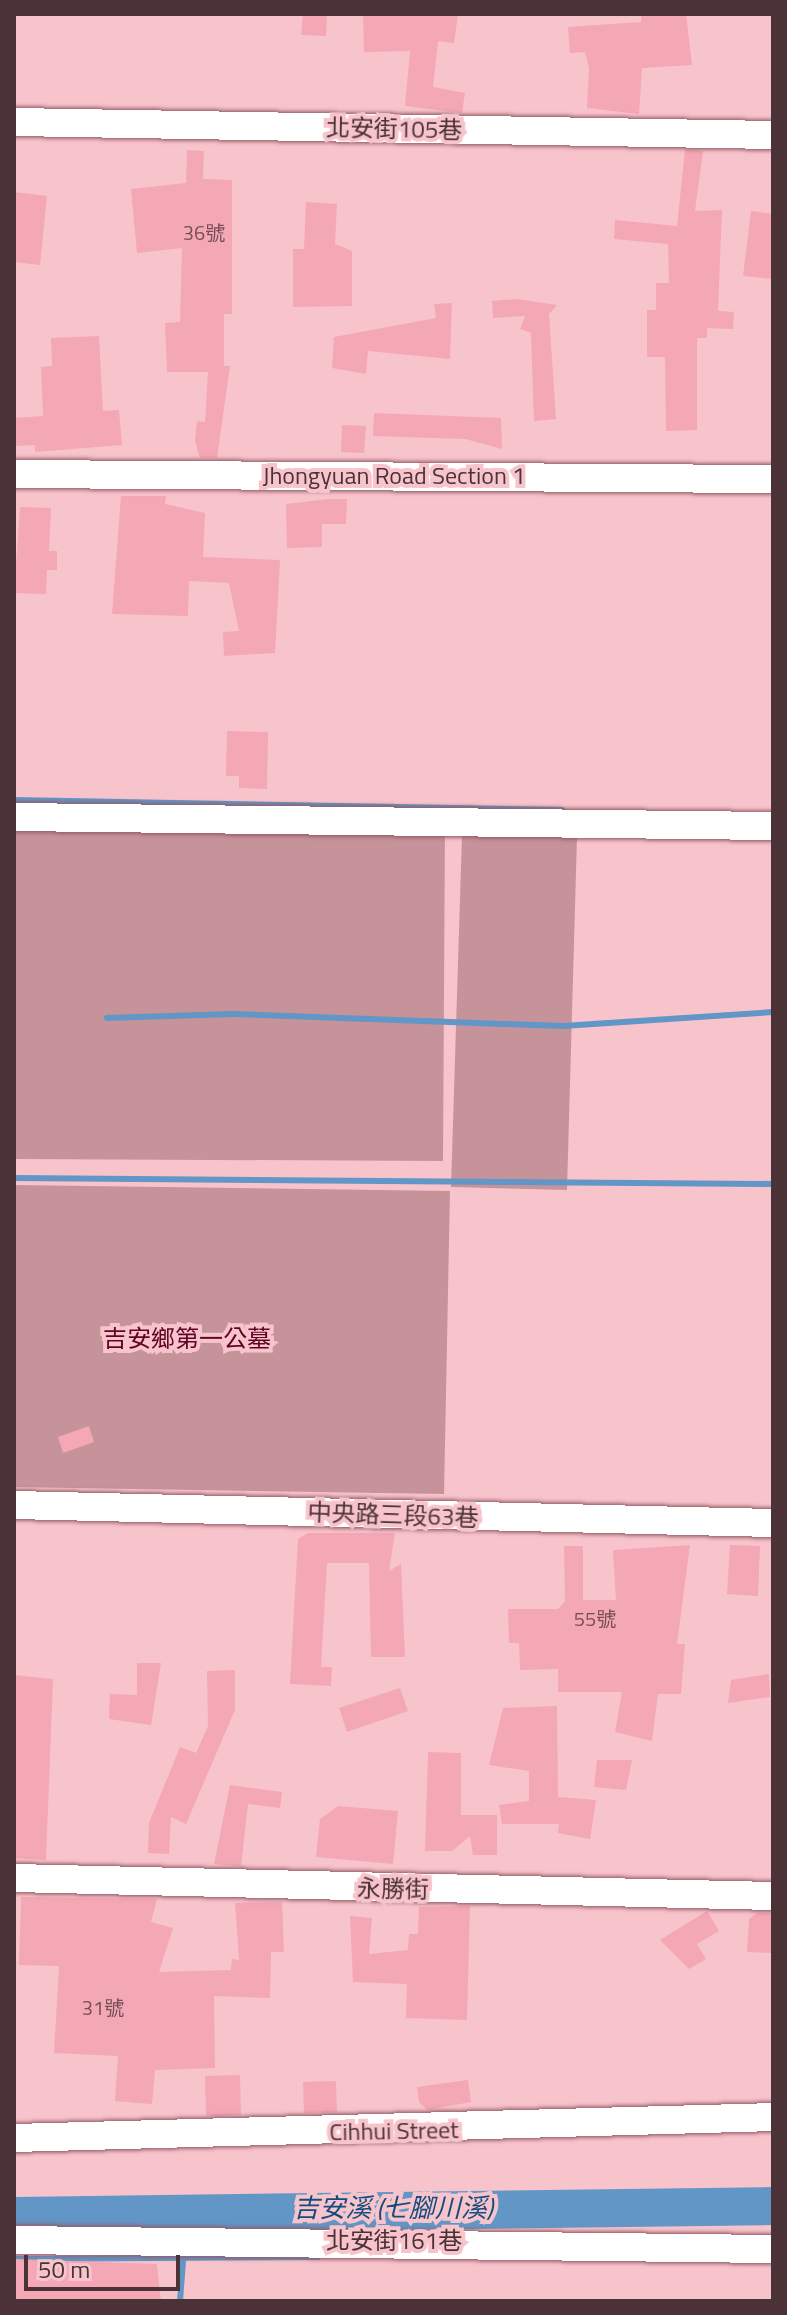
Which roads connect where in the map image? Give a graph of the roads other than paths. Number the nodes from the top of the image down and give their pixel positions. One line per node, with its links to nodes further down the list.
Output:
1 (14, 122): 2 (street, 北安街105巷)
2 (773, 135)
3 (14, 474): 4 (street, Jhongyuan Road Section 1)
4 (773, 479)
5 (14, 817): 6 (street)
6 (773, 826)
7 (14, 1505): 8 (street, 中央路三段63巷)
8 (773, 1523)
9 (14, 1878): 10 (street, 永勝街)
10 (773, 1896)
11 (773, 2117): 12 (street, Cihhui Street)
12 (14, 2138)
13 (14, 2240): 14 (street, 北安街161巷)
14 (773, 2249)

